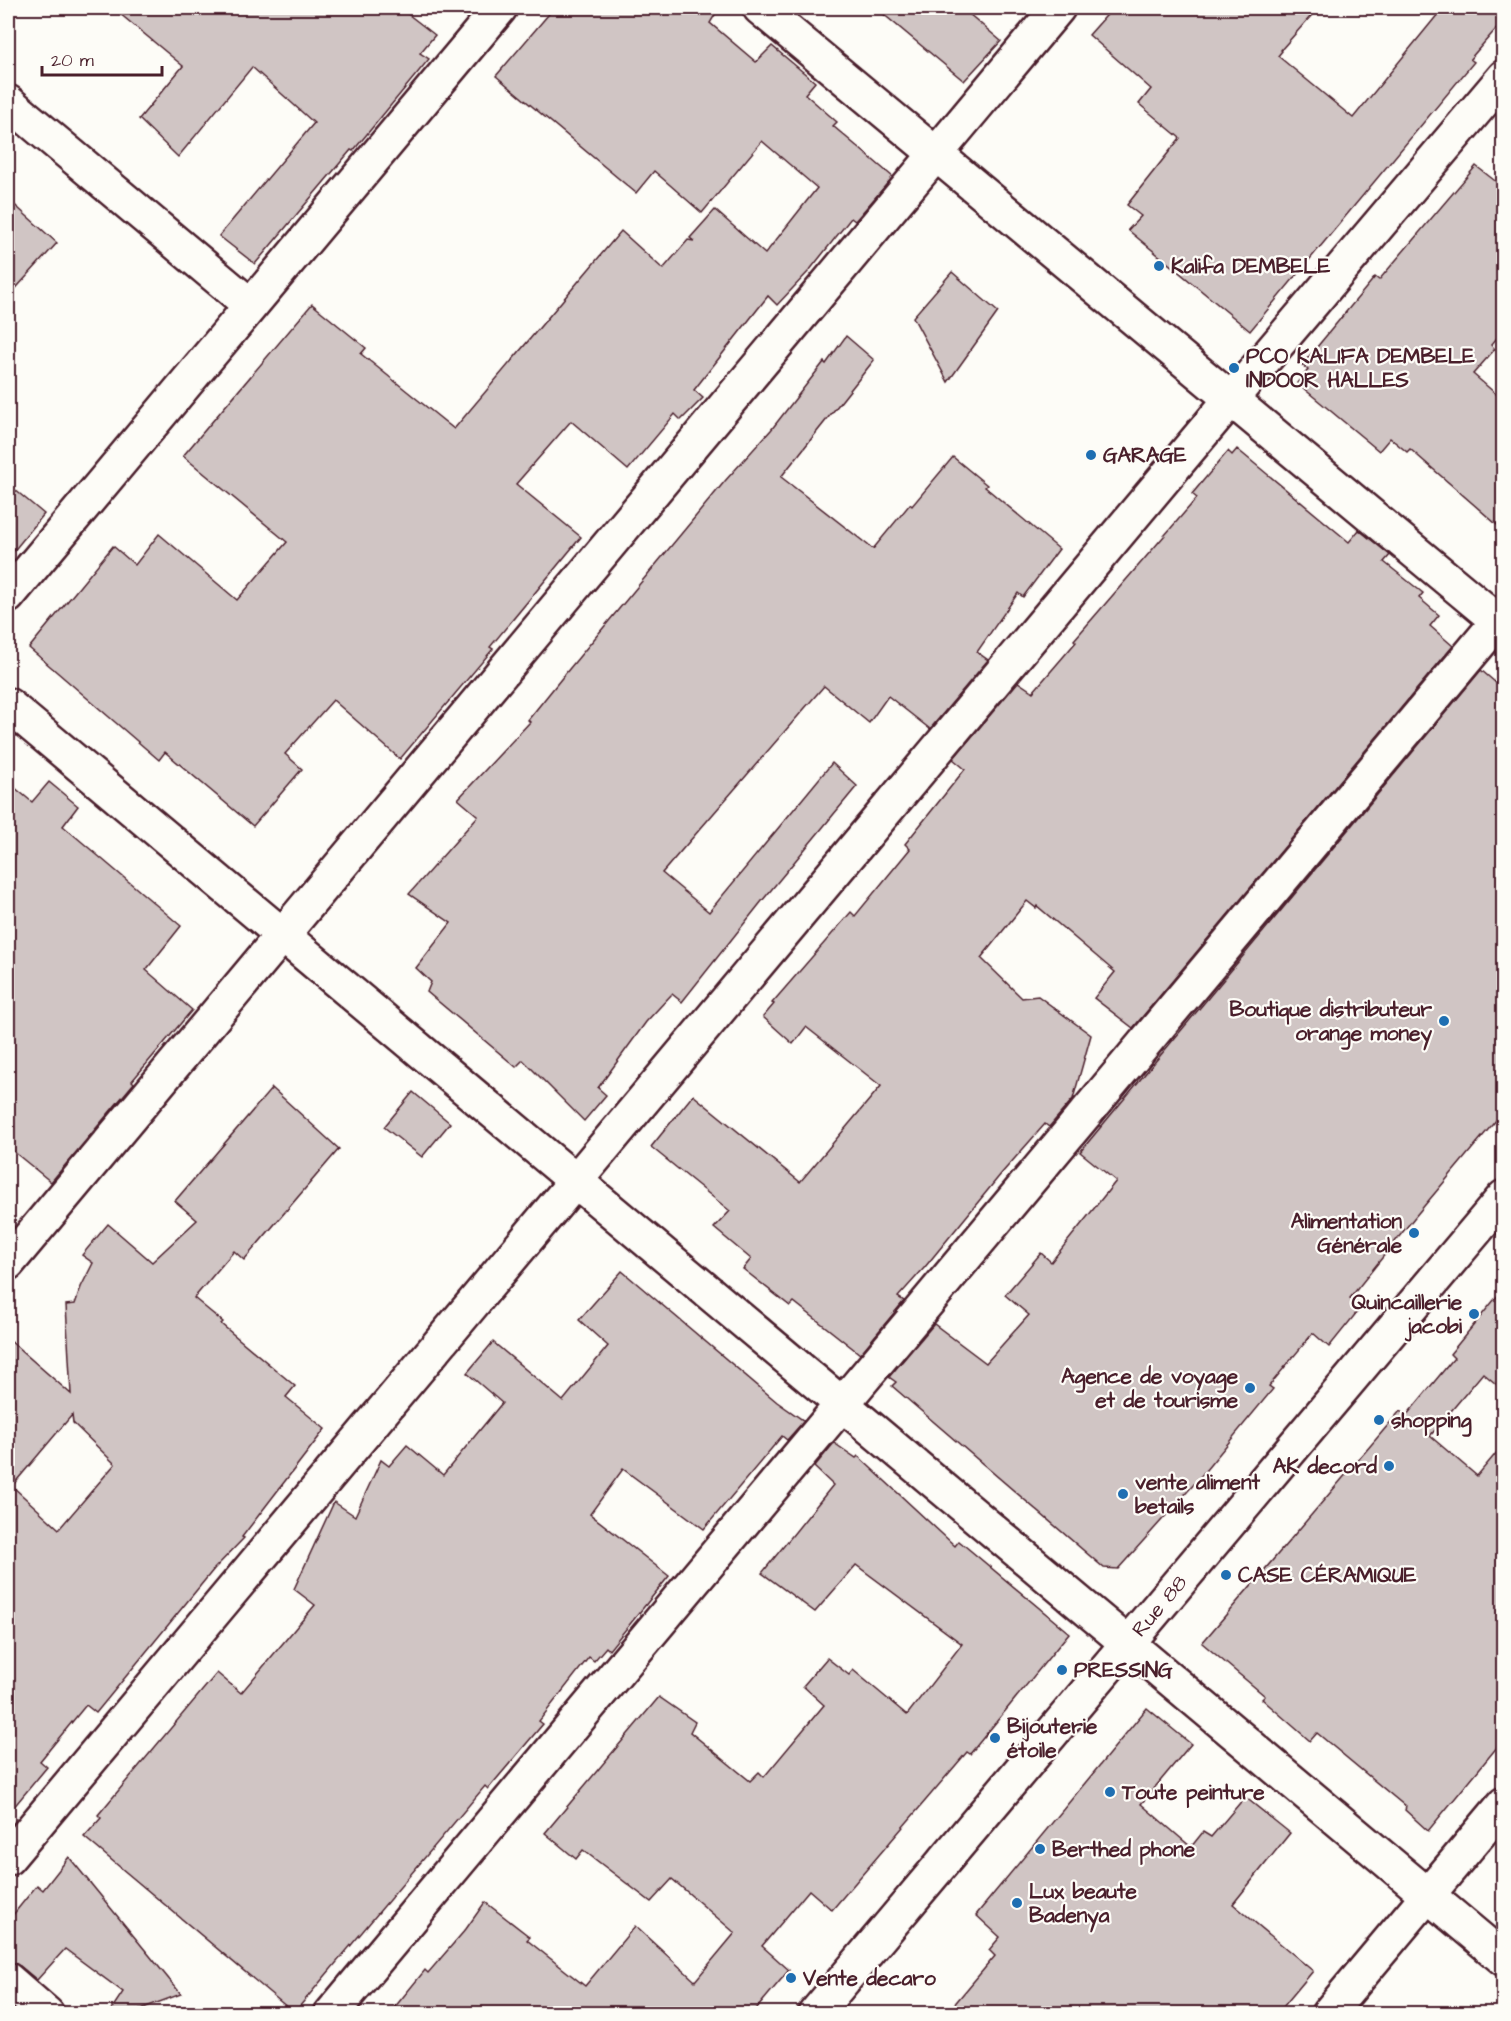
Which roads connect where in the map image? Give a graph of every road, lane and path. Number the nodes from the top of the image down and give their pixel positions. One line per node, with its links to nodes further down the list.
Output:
1 (500, 8): 7 (street)
2 (760, 8): 6 (street)
3 (1058, 8): 6 (street)
4 (1503, 77): 8 (street)
5 (8, 102): 7 (street)
6 (936, 155): 8 (street); 12 (street)
7 (250, 305): 9 (street)
8 (1231, 399): 10 (street); 13 (street)
9 (8, 596)
10 (1501, 620): 16 (street)
11 (8, 705): 12 (street)
12 (282, 935): 13 (street); 15 (street)
13 (575, 1181): 16 (street); 19 (street)
14 (1503, 1197): 17 (street, Rue 88)
15 (8, 1263)
16 (842, 1404): 17 (street); 24 (street)
17 (1127, 1643): 20 (street); 25 (street, Rue 88)
18 (1503, 1804): 20 (street)
19 (8, 1858)
20 (1427, 1894): 21 (street); 26 (street)
21 (1503, 1959)
22 (8, 1980): 23 (street)
23 (47, 2013)
24 (331, 2013)
25 (815, 2013)
26 (1328, 2013)

